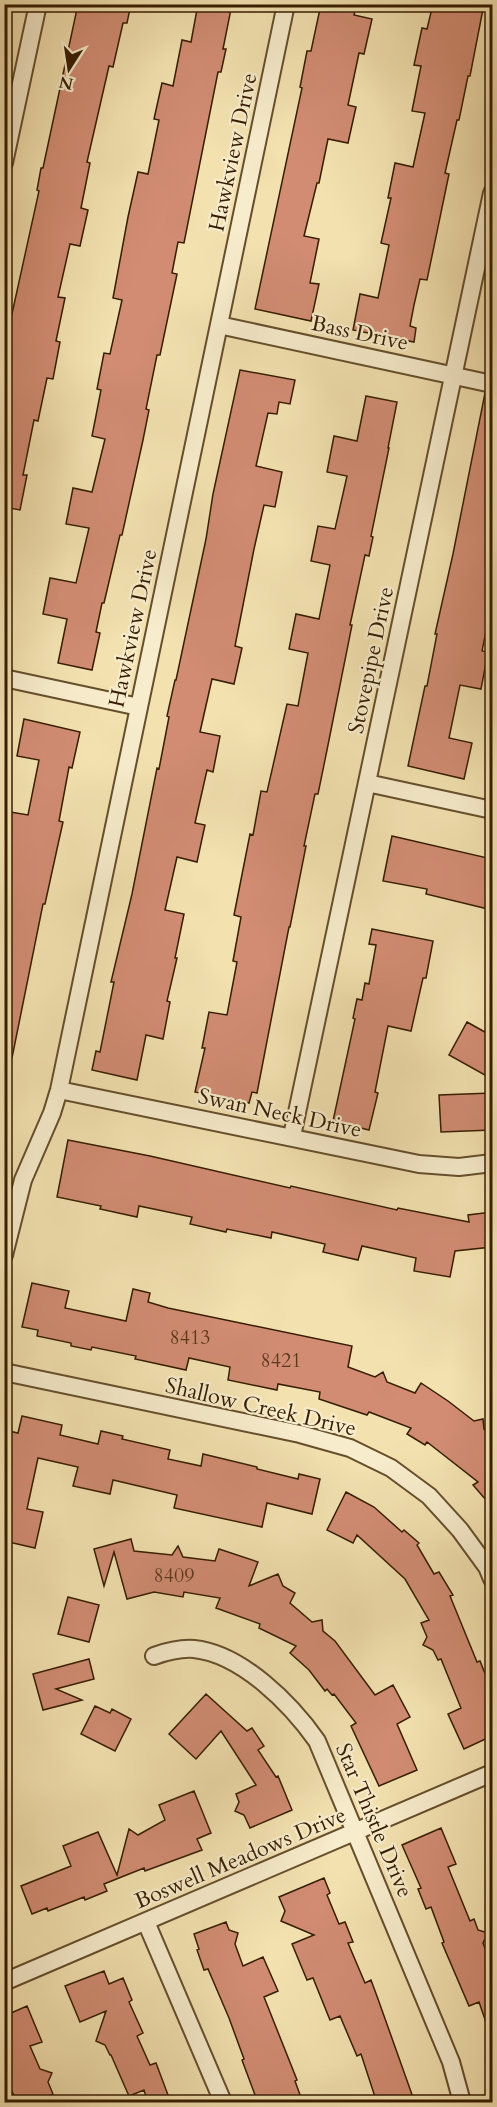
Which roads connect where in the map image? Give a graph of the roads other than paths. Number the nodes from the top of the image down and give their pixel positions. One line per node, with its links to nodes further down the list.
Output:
1 (38, 4): 3 (street)
2 (286, 4): 5 (street, Hawkview Drive)
3 (4, 163)
4 (492, 193): 6 (street, Stovepipe Drive)
5 (219, 325): 6 (street, Bass Drive); 9 (street, Hawkview Drive)
6 (454, 375): 7 (street, Bass Drive); 10 (street, Stovepipe Drive)
7 (492, 384)
8 (4, 678): 9 (street)
9 (139, 707): 12 (street, Hawkview Drive)
10 (367, 783): 11 (street); 13 (street, Stovepipe Drive)
11 (492, 810)
12 (59, 1090): 13 (street, Swan Neck Drive); 15 (street, Hawkview Drive)
13 (292, 1136): 14 (street, Swan Neck Drive)
14 (492, 1162)
15 (4, 1255)
16 (4, 1372): 17 (street, Shallow Creek Drive)
17 (492, 1579)
18 (154, 1656): 20 (street, Star Thistle Drive)
19 (492, 1773): 20 (street, Boswell Meadows Drive)
20 (355, 1832): 21 (street, Boswell Meadows Drive); 24 (street, Star Thistle Drive)
21 (146, 1922): 22 (street, Boswell Meadows Drive); 23 (street)
22 (4, 1982)
23 (223, 2103)
24 (462, 2103)

